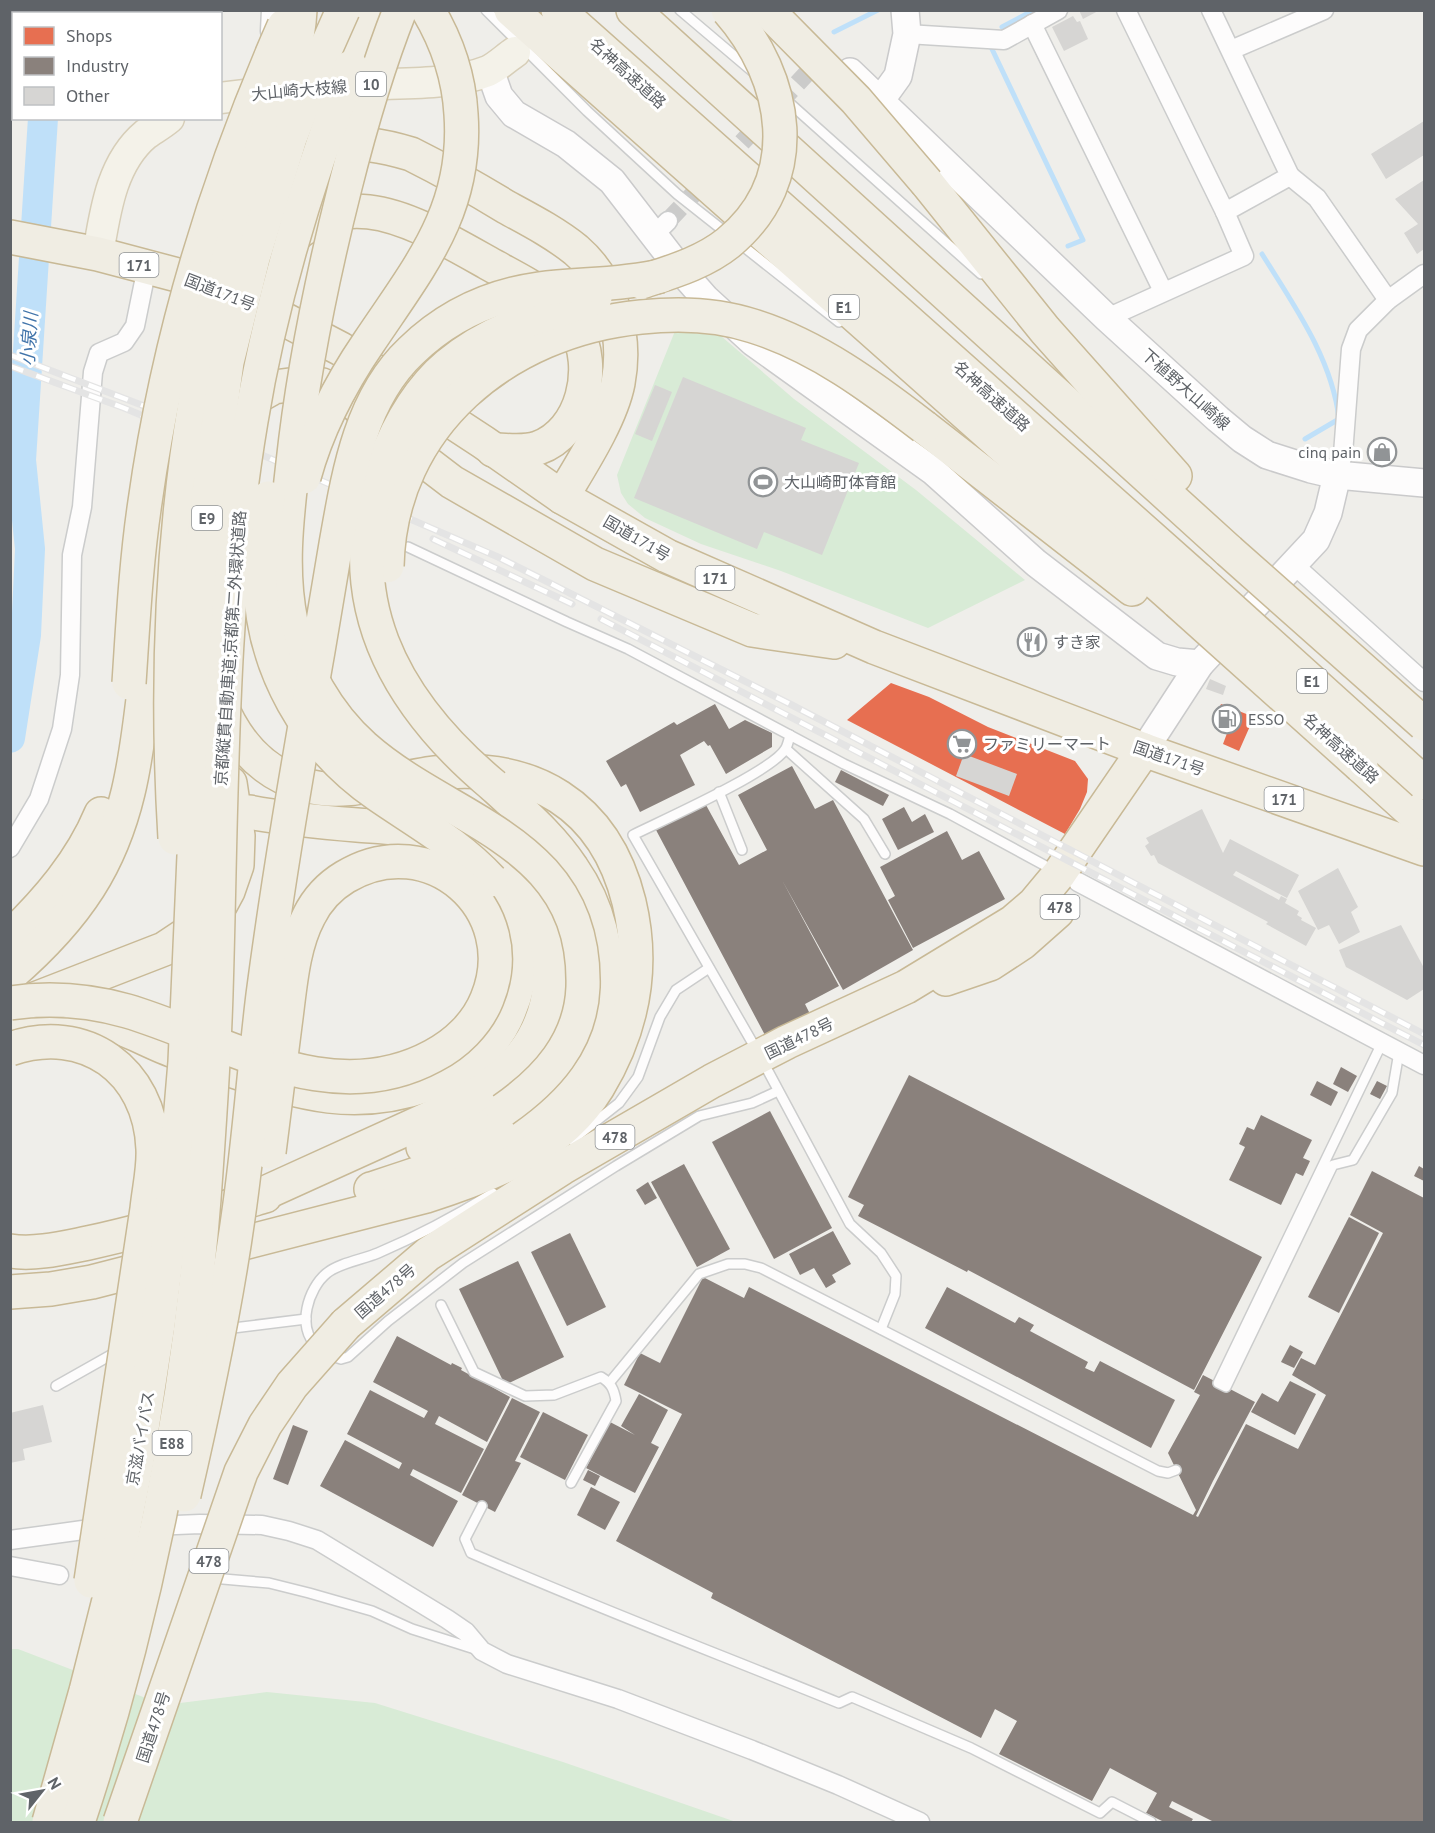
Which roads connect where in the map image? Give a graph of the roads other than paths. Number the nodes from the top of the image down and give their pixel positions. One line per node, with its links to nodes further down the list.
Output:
1 (271, 10): 29 (street)
2 (291, 10): 84 (highway, bridge)
3 (300, 10): 93 (highway, bridge)
4 (343, 10): 93 (highway, 京都縦貫自動車道;京都第二外環状道路 / E9, bridge)
5 (375, 10): 26 (highway, 京都縦貫自動車道;京都第二外環状道路 / E9)
6 (400, 10): 64 (highway, bridge)
7 (428, 10): 64 (highway, bridge)
8 (486, 10): 47 (lane, E1)
9 (511, 10): 54 (highway, 名神高速道路 / E1)
10 (558, 10): 61 (highway, 名神高速道路 / E1)
11 (628, 10): 25 (highway, E1)
12 (633, 10): 25 (highway, E1)
13 (680, 10): 42 (lane)
14 (729, 10): 41 (highway, bridge)
15 (767, 10): 48 (highway, bridge)
16 (1058, 10): 21 (street)
17 (1126, 10): 34 (street)
18 (1211, 10): 23 (street)
19 (1324, 10): 23 (street)
20 (906, 22): 21 (street); 31 (street)
21 (1032, 24): 43 (street)
22 (828, 50): 28 (street); 31 (street, 下植野大山崎線)
23 (1232, 50): 33 (street)
24 (515, 52): 27 (main road, 大山崎大枝線 / 10)
25 (681, 56): 59 (highway, E1)
26 (351, 67): 89 (highway, bridge); 93 (highway, 京都縦貫自動車道;京都第二外環状道路 / E9, bridge)
27 (490, 70): 29 (main road, 大山崎大枝線 / 10); 66 (street)
28 (810, 70)
29 (312, 87): 30 (main road, 大山崎大枝線 / 10)
30 (222, 98)
31 (880, 101): 46 (street, 下植野大山崎線)
32 (166, 120): 36 (main road)
33 (1290, 176): 34 (street); 45 (street)
34 (1225, 212): 43 (street)
35 (10, 237): 36 (highway, 国道171号 / 171)
36 (86, 252): 38 (highway, 国道171号 / 171)
37 (221, 253): 56 (highway)
38 (147, 267): 52 (highway, 国道171号 / 171); 79 (street)
39 (267, 268): 52 (highway)
40 (1425, 274): 45 (street)
41 (662, 276): 74 (highway, bridge); 76 (highway, bridge)
42 (993, 284)
43 (1162, 291): 46 (street)
44 (1001, 292): 48 (lane)
45 (1388, 300): 53 (street)
46 (1107, 318): 53 (street, 下植野大山崎線)
47 (845, 327)
48 (1045, 330): 59 (highway)
49 (200, 331): 62 (highway)
50 (245, 334): 57 (highway)
51 (920, 386): 54 (lane, 名神高速道路 / E1)
52 (493, 450): 56 (highway, 国道171号 / 171)
53 (1337, 475): 55 (street, 下植野大山崎線); 60 (street)
54 (1041, 482): 61 (highway, 名神高速道路 / E1)
55 (1425, 483)
56 (562, 497): 63 (highway, 国道171号 / 171)
57 (204, 504): 63 (highway); 65 (highway)
58 (408, 547): 71 (lane)
59 (1229, 550): 70 (highway, E1, bridge)
60 (1293, 564): 67 (street); 68 (street)
61 (1181, 599): 75 (highway, 名神高速道路 / E1, bridge); 76 (highway, bridge); 78 (highway, 名神高速道路, bridge)
62 (151, 632): 86 (highway); 101 (highway, bridge)
63 (874, 647): 73 (highway, 国道171号 / 171)
64 (300, 652): 97 (highway, bridge)
65 (202, 655): 74 (highway); 88 (highway)
66 (1157, 656): 67 (street); 69 (street)
67 (1200, 664): 69 (street)
68 (1425, 682)
69 (1171, 708): 73 (street)
70 (1425, 724)
71 (790, 735): 72 (lane); 83 (lane)
72 (786, 749): 77 (lane); 82 (lane)
73 (1144, 750): 80 (highway, 国道171号 / 171); 83 (highway, 国道478号 / 478)
74 (296, 783): 103 (highway); 119 (highway, E88, bridge)
75 (1425, 783)
76 (494, 786): 97 (highway)
77 (719, 792): 81 (lane); 85 (lane)
78 (1425, 823)
79 (10, 848)
80 (1425, 849)
81 (742, 850)
82 (885, 854)
83 (1068, 878): 90 (street); 94 (highway, 国道478号 / 478)
84 (10, 937)
85 (709, 968): 94 (lane); 98 (lane)
86 (10, 975)
87 (10, 1003): 119 (highway, bridge)
88 (10, 1008)
89 (10, 1021)
90 (1382, 1043): 92 (street); 92 (lane)
91 (10, 1049): 128 (highway, bridge)
92 (1399, 1052): 95 (street)
93 (195, 1054): 129 (highway, 京滋バイパス / E88, bridge); 130 (highway, 京滋バイパス / E88, bridge)
94 (760, 1056): 96 (lane); 126 (highway, 国道478号 / 478, bridge)
95 (1425, 1065)
96 (778, 1091): 109 (lane); 110 (lane)
97 (506, 1122): 99 (highway); 101 (highway)
98 (559, 1149)
99 (405, 1178): 103 (highway); 106 (highway)
100 (501, 1188): 109 (lane)
101 (245, 1202): 104 (highway)
102 (10, 1232): 104 (highway)
103 (266, 1236): 107 (highway)
104 (104, 1240): 105 (highway)
105 (10, 1251)
106 (10, 1267)
107 (10, 1292)
108 (441, 1305): 117 (lane)
109 (306, 1319): 111 (lane)
110 (881, 1329): 117 (lane); 120 (lane)
111 (206, 1331)
112 (195, 1333): 113 (lane)
113 (184, 1334)
114 (161, 1337): 115 (lane)
115 (150, 1338)
116 (140, 1342): 118 (lane)
117 (610, 1382): 121 (lane)
118 (56, 1386)
119 (209, 1386): 131 (highway, E88, bridge)
120 (1176, 1470)
121 (571, 1483)
122 (482, 1506): 134 (lane)
123 (10, 1540): 127 (street)
124 (10, 1566): 125 (street)
125 (59, 1575)
126 (203, 1578): 127 (lane); 132 (highway, 国道478号 / 478, bridge)
127 (492, 1660): 133 (street)
128 (44, 1822)
129 (49, 1822)
130 (78, 1822)
131 (89, 1822)
132 (120, 1822)
133 (921, 1822)
134 (1151, 1822)

